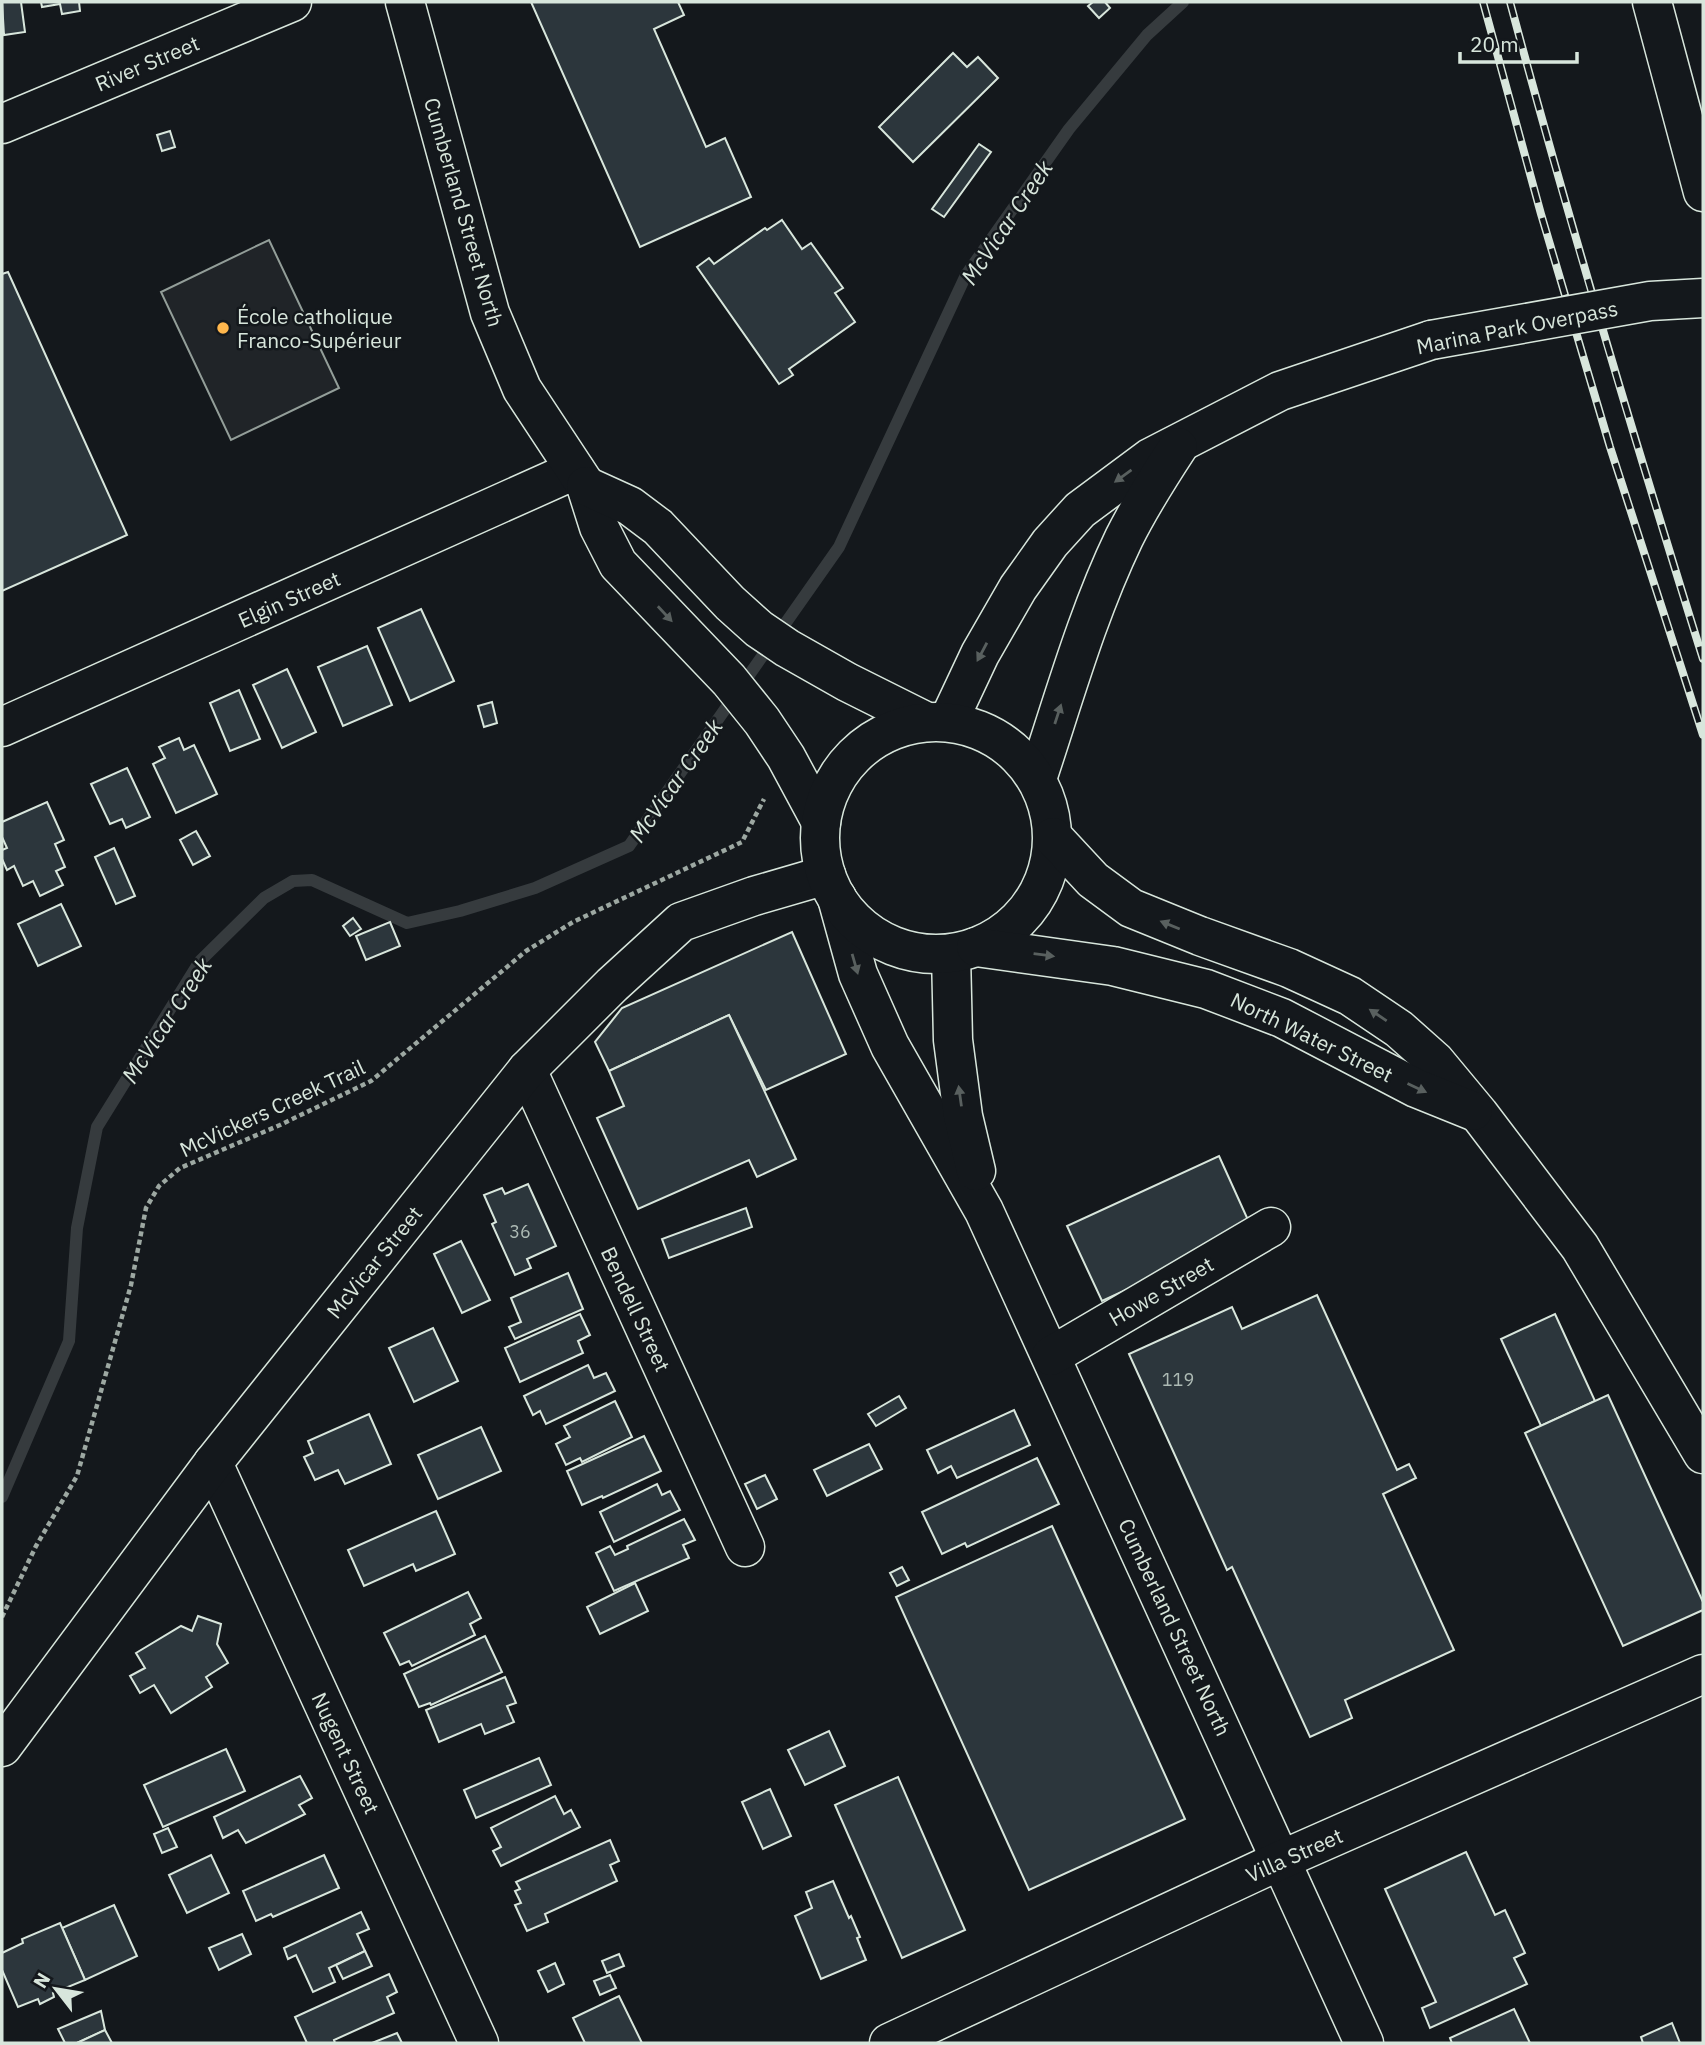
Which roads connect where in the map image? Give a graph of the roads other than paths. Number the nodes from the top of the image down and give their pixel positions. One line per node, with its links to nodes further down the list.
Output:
1 (292, 2): 4 (street, River Street)
2 (405, 2): 8 (street, Cumberland Street North)
3 (1655, 16): 5 (street)
4 (2, 124)
5 (1703, 192)
6 (1703, 298): 7 (street, Marina Park Overpass, bridge)
7 (1181, 442): 9 (street, Marina Park Overpass, one-way to 9); 11 (street, Marina Park Overpass, one-way to 7)
8 (581, 478): 9 (street); 10 (street, Elgin Street); 12 (street, Cumberland Street North, one-way to 12)
9 (937, 722): 11 (street); 12 (street)
10 (2, 727)
11 (1037, 779): 13 (street)
12 (821, 822): 14 (street)
13 (1053, 837): 15 (street); 17 (street, North Water Street, one-way to 13)
14 (832, 887): 15 (street); 16 (street, McVicar Street); 18 (street, Cumberland Street North, one-way to 18)
15 (963, 950): 17 (street, North Water Street, one-way to 17); 18 (street, Cumberland Street North, one-way to 15)
16 (527, 1070): 22 (street, McVicar Street); 23 (street, Bendell Street)
17 (1479, 1114): 21 (street, North Water Street)
18 (984, 1211): 20 (street, Cumberland Street North)
19 (1271, 1227): 20 (street, Howe Street)
20 (1051, 1356): 26 (street, Cumberland Street North)
21 (1703, 1454)
22 (213, 1463): 25 (street, McVicar Street); 27 (street, Nugent Street)
23 (745, 1547)
24 (1703, 1674): 26 (street, Villa Street)
25 (2, 1748)
26 (1281, 1860): 28 (street, Villa Street); 29 (street, Cumberland Street North)
27 (479, 2043)
28 (889, 2043)
29 (1364, 2043)

